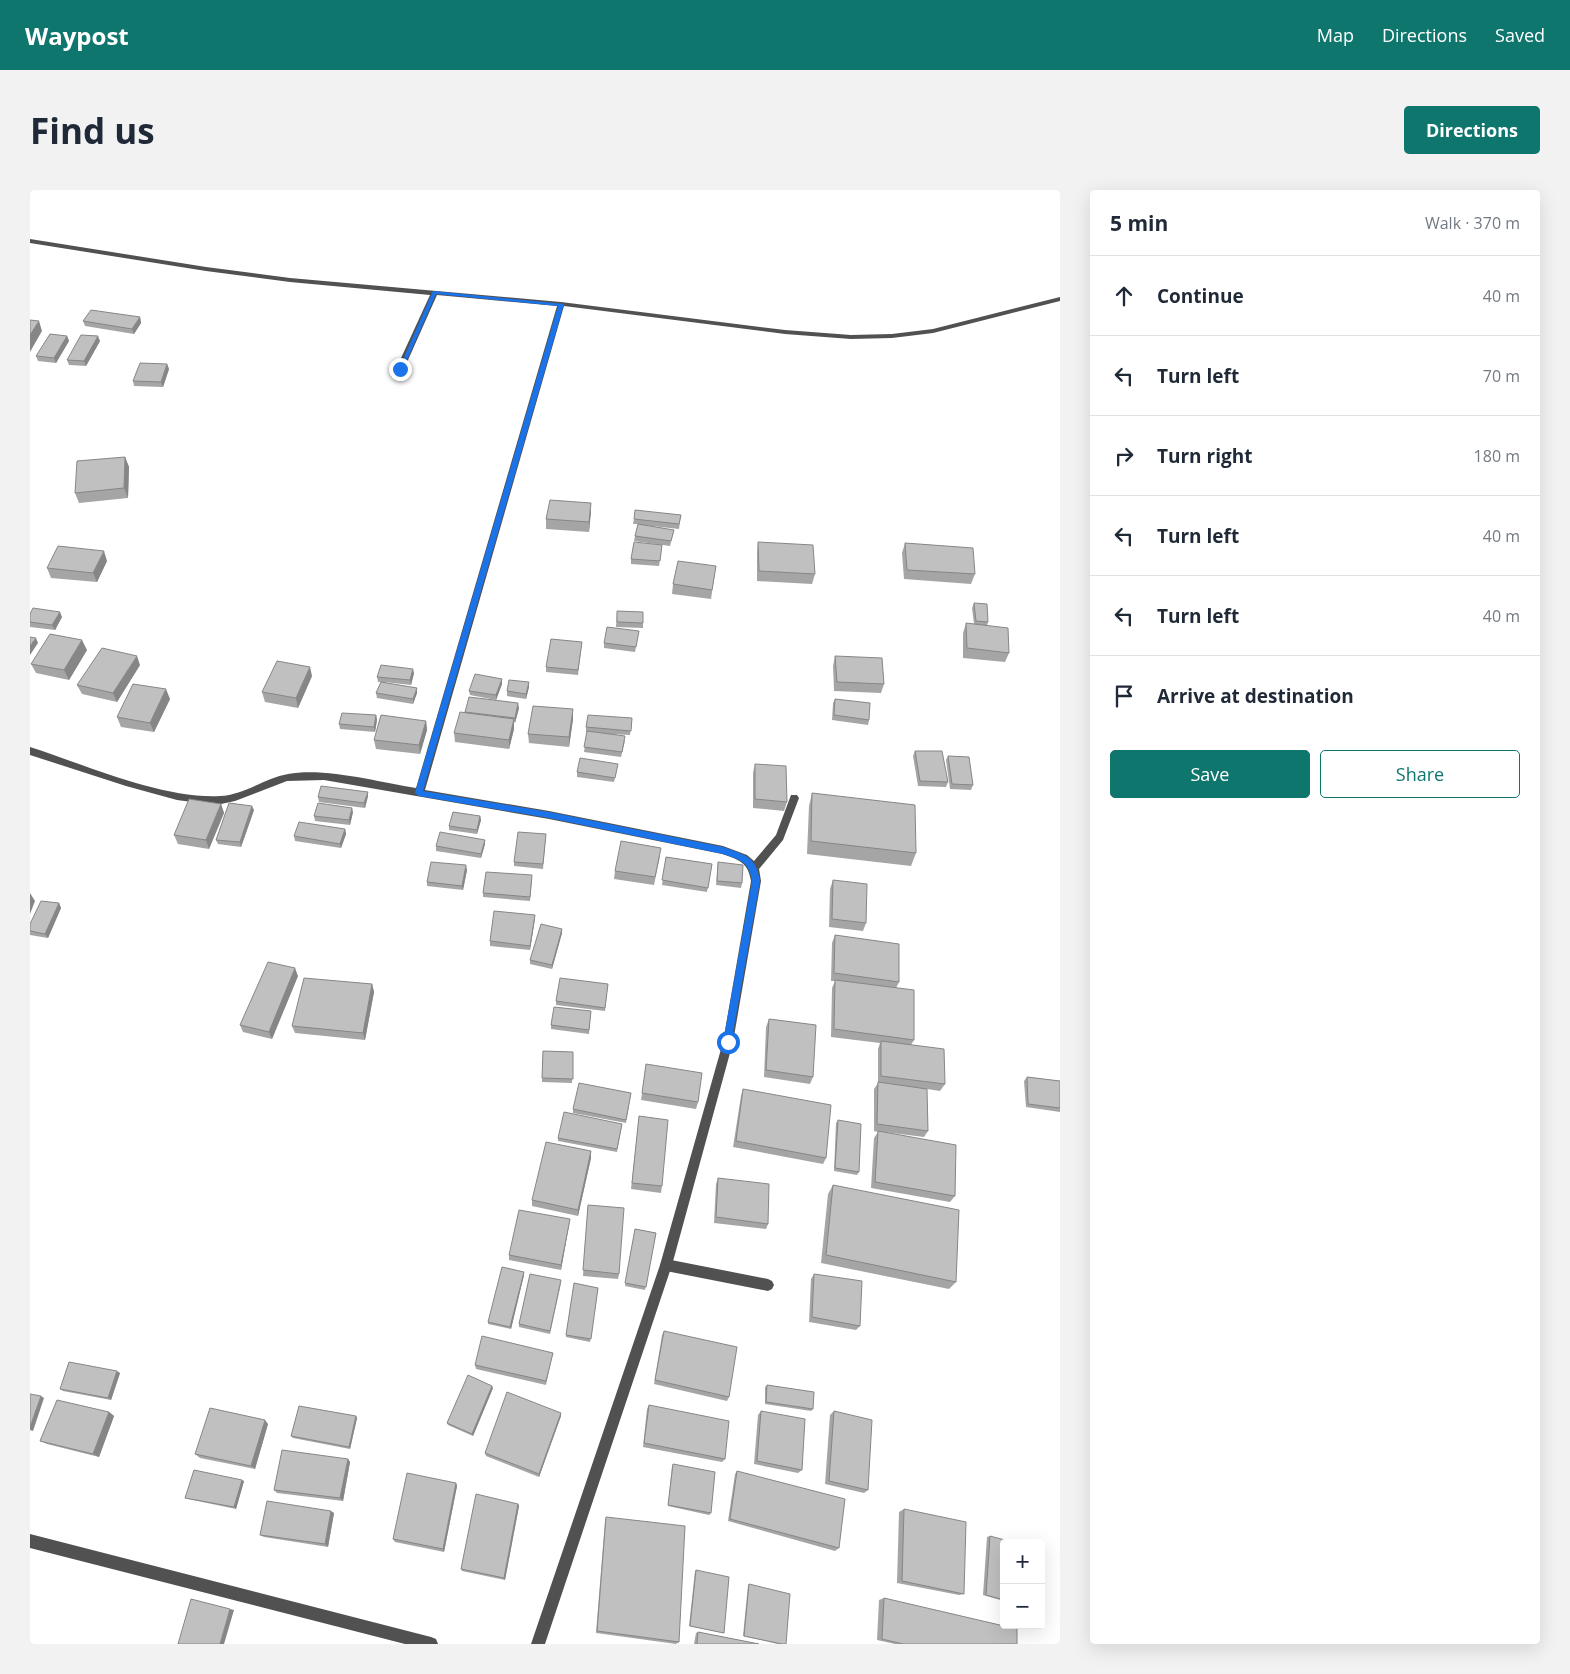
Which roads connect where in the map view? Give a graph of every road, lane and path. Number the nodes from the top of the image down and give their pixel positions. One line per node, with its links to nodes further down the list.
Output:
1 (31, 243): 2 (street)
2 (434, 294): 4 (street); 5 (street)
3 (1060, 299): 4 (street)
4 (561, 304): 7 (street)
5 (400, 369)
6 (30, 751): 7 (street)
7 (419, 793): 9 (street)
8 (794, 798): 9 (street)
9 (754, 868): 10 (street)
10 (666, 1265): 11 (street); 14 (street)
11 (768, 1285)
12 (30, 1541): 13 (street)
13 (431, 1644)
14 (538, 1644)

